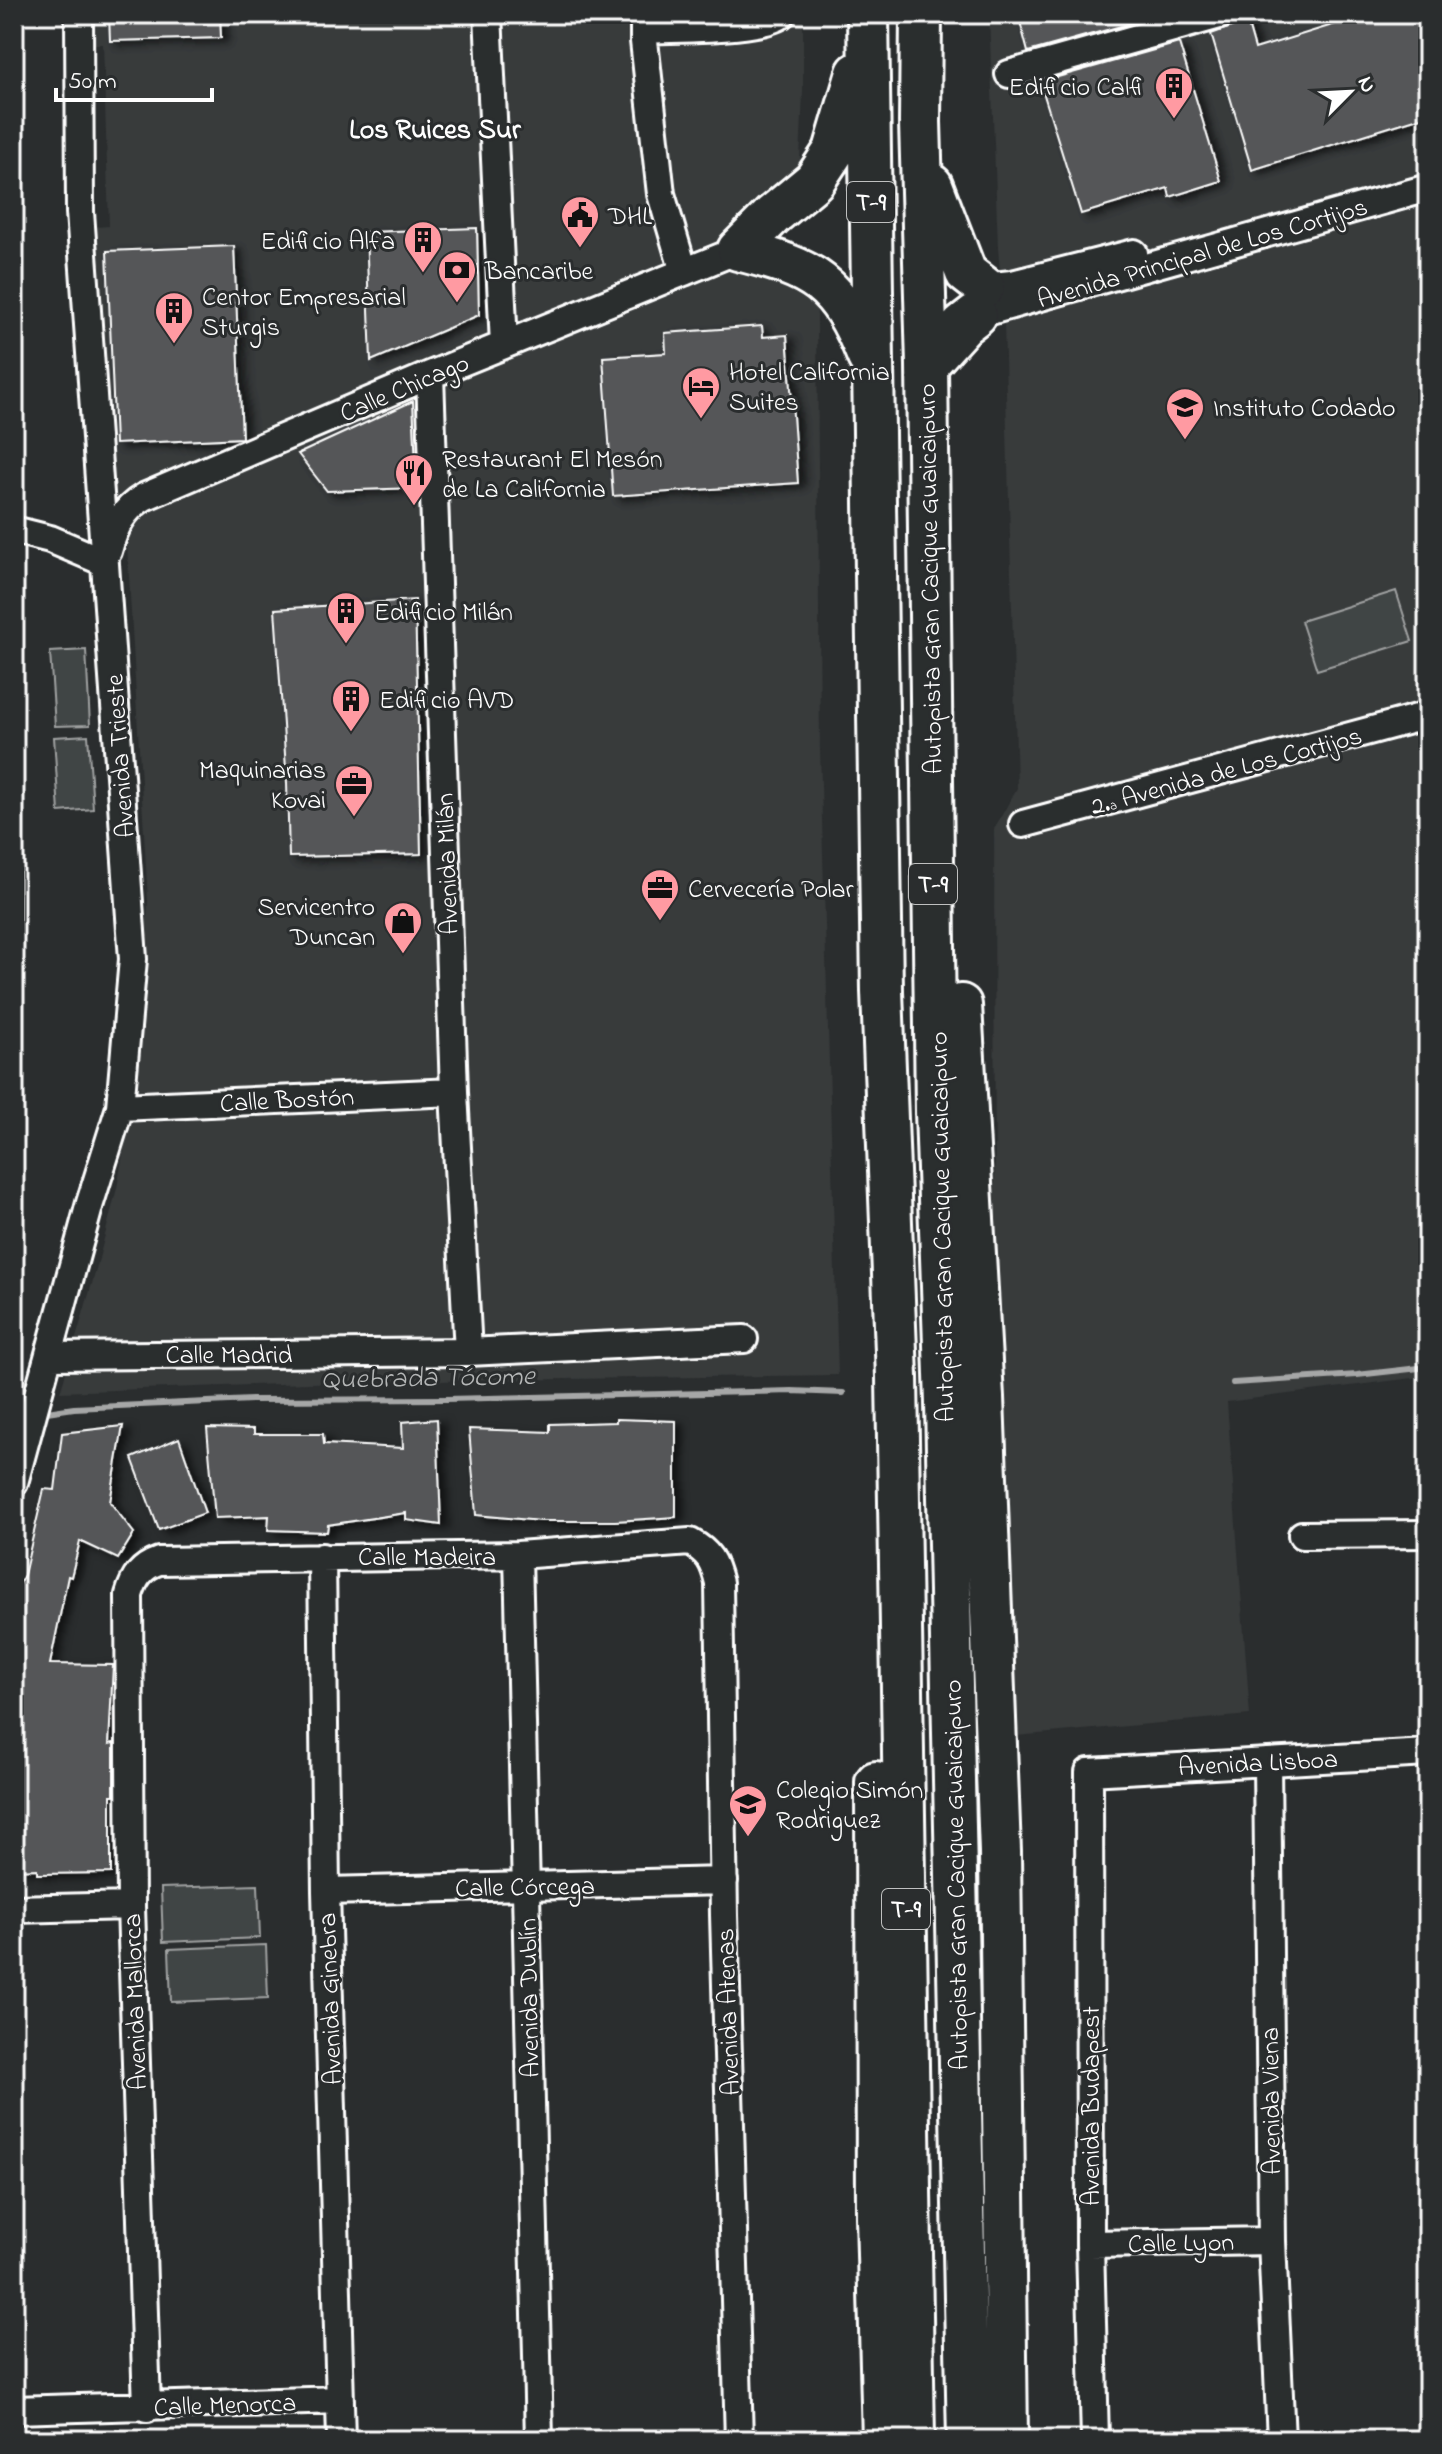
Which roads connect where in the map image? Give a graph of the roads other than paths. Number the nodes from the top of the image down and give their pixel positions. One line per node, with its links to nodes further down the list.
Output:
1 (79, 14): 20 (street, Avenida Trieste)
2 (488, 14): 15 (street)
3 (782, 14): 6 (street)
4 (921, 14): 9 (highway, Autopista Gran Cacique Guaicaipuro / T-9)
5 (1223, 14): 8 (street)
6 (644, 22): 13 (street)
7 (868, 23): 12 (highway); 17 (highway, Autopista Gran Cacique Guaicaipuro / T-9)
8 (1009, 74)
9 (920, 122): 14 (highway); 16 (highway, Autopista Gran Cacique Guaicaipuro / T-9)
10 (1428, 175): 14 (street, Avenida Principal de Los Cortijos)
11 (1428, 188): 14 (street, Avenida Principal de Los Cortijos)
12 (738, 250): 13 (street, Calle Chicago); 17 (highway)
13 (684, 272): 15 (street, Calle Chicago)
14 (980, 301): 16 (highway)
15 (504, 345): 18 (street, Calle Chicago)
16 (927, 365): 22 (highway, Autopista Gran Cacique Guaicaipuro / T-9)
17 (873, 372): 29 (highway, Autopista Gran Cacique Guaicaipuro / T-9)
18 (430, 375): 20 (street, Calle Chicago); 24 (street, Avenida Milán)
19 (14, 530): 20 (street)
20 (104, 562): 25 (street, Avenida Trieste)
21 (1428, 715): 23 (street, 2.ª Avenida de Los Cortijos)
22 (930, 751): 40 (highway); 56 (highway, Autopista Gran Cacique Guaicaipuro / T-9)
23 (1023, 824)
24 (454, 1092): 25 (street, Calle Bostón); 27 (street, Avenida Milán)
25 (120, 1107): 28 (street, Avenida Trieste)
26 (744, 1339): 27 (street, Calle Madrid)
27 (468, 1352): 28 (street, Calle Madrid)
28 (50, 1356): 30 (street, Avenida Trieste)
29 (897, 1377): 54 (highway); 55 (highway, Autopista Gran Cacique Guaicaipuro / T-9)
30 (14, 1483)
31 (1428, 1534): 32 (street)
32 (1302, 1535)
33 (518, 1555): 34 (street, Calle Madeira); 35 (street, Calle Madeira); 42 (street, Avenida Dublín)
34 (322, 1557): 36 (street, Calle Madeira); 43 (street, Avenida Ginebra)
35 (719, 1583): 41 (street, Avenida Atenas)
36 (129, 1595): 44 (street, Avenida Mallorca)
37 (1428, 1753): 38 (street, Avenida Lisboa)
38 (1267, 1762): 39 (street, Avenida Lisboa); 46 (street, Avenida Viena)
39 (1089, 1772): 47 (street, Avenida Budapest)
40 (1000, 1852): 57 (highway); 58 (highway)
41 (724, 1881): 42 (street, Calle Córcega); 53 (street, Avenida Atenas)
42 (525, 1885): 43 (street, Calle Córcega); 52 (street, Avenida Dublín)
43 (326, 1891): 48 (street, Avenida Ginebra)
44 (131, 1906): 45 (street); 49 (street, Avenida Mallorca)
45 (14, 1909)
46 (1272, 2241): 47 (street, Calle Lyon); 60 (street, Avenida Viena)
47 (1090, 2244): 59 (street, Avenida Budapest)
48 (340, 2400): 49 (street, Calle Menorca); 51 (street, Avenida Ginebra)
49 (147, 2408): 50 (street, Calle Menorca)
50 (14, 2410)
51 (341, 2440)
52 (539, 2440)
53 (739, 2440)
54 (883, 2440)
55 (914, 2440)
56 (968, 2440)
57 (1007, 2440)
58 (1026, 2440)
59 (1095, 2440)
60 (1281, 2440)

